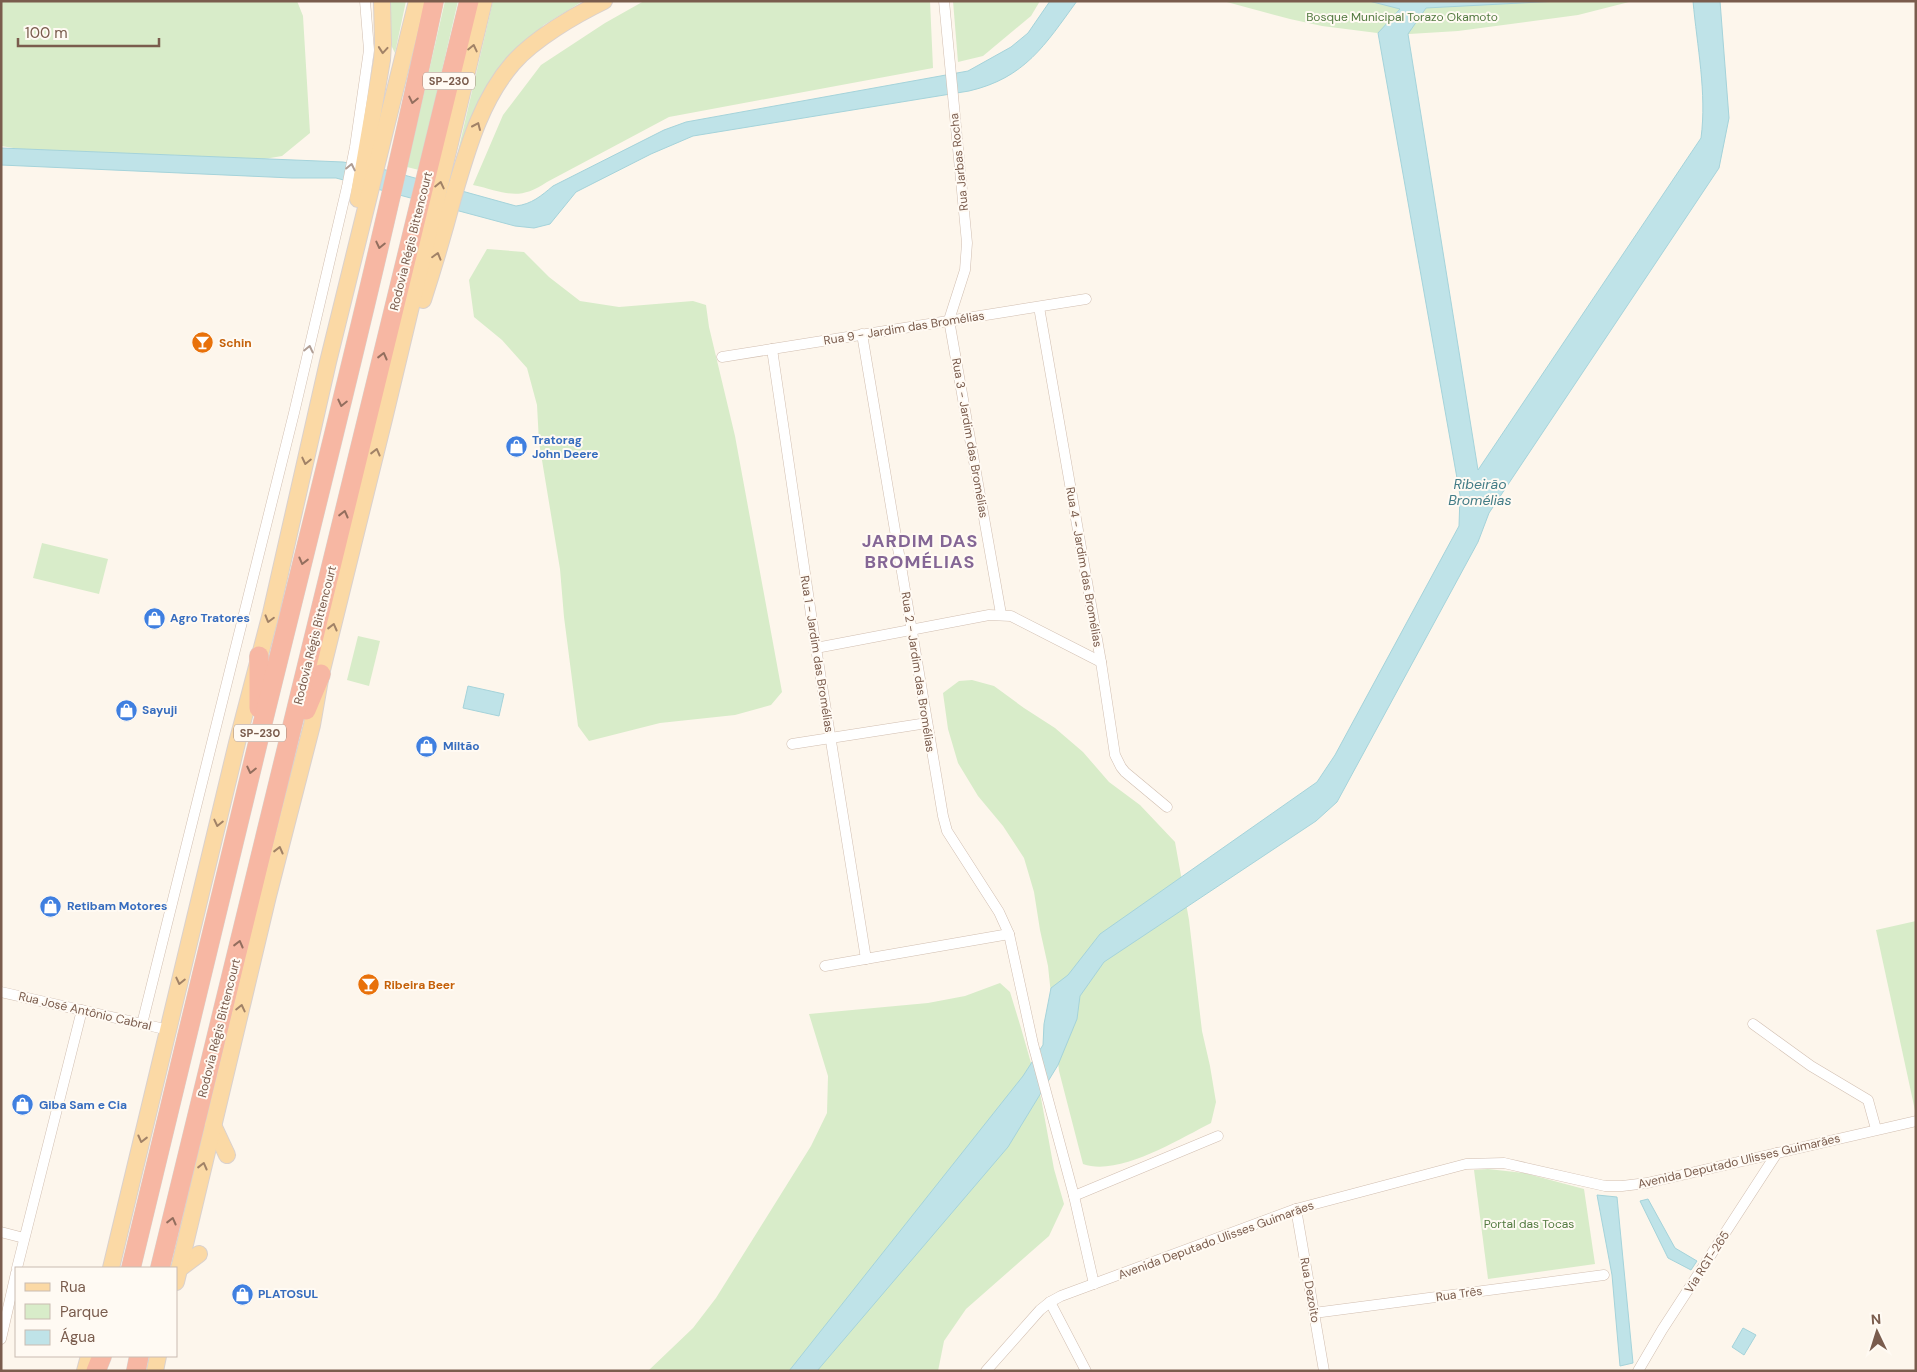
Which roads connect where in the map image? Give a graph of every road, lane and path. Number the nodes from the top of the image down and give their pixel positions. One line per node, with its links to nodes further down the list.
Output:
1 (365, 1): 9 (street)
2 (382, 1): 9 (main road, one-way to 9)
3 (417, 1): 9 (main road)
4 (434, 1): 27 (highway, SP-230, one-way to 27)
5 (469, 1): 10 (highway, Rodovia Régis Bittencourt / SP-230)
6 (484, 1): 10 (main road, one-way to 6)
7 (604, 1): 12 (main road, one-way to 7)
8 (944, 1): 15 (street, Rua Jarbas Rocha)
9 (367, 149): 11 (main road)
10 (437, 163): 12 (highway, Rodovia Régis Bittencourt / SP-230, one-way to 10)
11 (359, 189): 22 (main road, one-way to 22); 36 (street, one-way to 11)
12 (435, 206): 24 (main road, one-way to 12); 29 (highway, Rodovia Régis Bittencourt / SP-230, one-way to 12)
13 (1086, 299): 14 (street, Rua 9 - Jardim das Bromélias)
14 (1039, 306): 15 (street, Rua 9 - Jardim das Bromélias); 23 (street, Rua 4 - Jardim das Bromélias)
15 (949, 320): 16 (street, Rua 9 - Jardim das Bromélias); 19 (street, Rua 3 - Jardim das Bromélias)
16 (862, 334): 17 (street, Rua 9 - Jardim das Bromélias); 20 (street, Rua 2 - Jardim das Bromélias)
17 (772, 349): 18 (street, Rua 9 - Jardim das Bromélias); 21 (street, Rua 1 - Jardim das Bromélias)
18 (722, 357)
19 (1001, 614): 20 (street); 23 (street)
20 (912, 631): 21 (street); 25 (street, Rua 2 - Jardim das Bromélias)
21 (816, 648): 26 (street, Rua 1 - Jardim das Bromélias)
22 (259, 656): 27 (highway); 38 (main road, one-way to 38)
23 (1101, 662): 30 (street, Rua 4 - Jardim das Bromélias)
24 (321, 674): 29 (highway); 40 (main road, one-way to 24)
25 (927, 723): 26 (street); 31 (street, Rua 2 - Jardim das Bromélias)
26 (830, 737): 28 (street); 32 (street, Rua 1 - Jardim das Bromélias)
27 (258, 738): 52 (highway, SP-230, one-way to 52)
28 (792, 744)
29 (283, 766): 53 (highway, Rodovia Régis Bittencourt / SP-230, one-way to 29)
30 (1167, 807)
31 (1009, 934): 32 (street); 45 (street, Rua 2 - Jardim das Bromélias)
32 (866, 959): 33 (street)
33 (826, 966)
34 (1, 992): 35 (street, Rua José Antônio Cabral)
35 (82, 1010): 36 (street, Rua José Antônio Cabral); 48 (street)
36 (142, 1024): 38 (street, Rua José Antônio Cabral)
37 (1753, 1024): 41 (street)
38 (169, 1030): 51 (main road, one-way to 51)
39 (1916, 1121): 41 (street, Avenida Deputado Ulisses Guimarães)
40 (213, 1125): 44 (main road); 55 (main road, one-way to 40)
41 (1876, 1129): 43 (street, Avenida Deputado Ulisses Guimarães)
42 (1218, 1136): 45 (street)
43 (1777, 1153): 46 (street, Avenida Deputado Ulisses Guimarães); 67 (street, Via RGT-265)
44 (227, 1155)
45 (1074, 1196): 57 (street, Rua 2 - Jardim das Bromélias)
46 (1296, 1209): 57 (street, Avenida Deputado Ulisses Guimarães); 59 (street, Rua Dezoito)
47 (1, 1232): 48 (street)
48 (24, 1238): 50 (street)
49 (199, 1254): 55 (main road)
50 (17, 1267)
51 (111, 1267)
52 (131, 1267)
53 (160, 1267)
54 (1604, 1275): 59 (street, Rua Três)
55 (178, 1276)
56 (15, 1277): 60 (street)
57 (1094, 1284): 58 (street, Avenida Deputado Ulisses Guimarães)
58 (1050, 1302): 66 (street, Avenida Deputado Ulisses Guimarães); 73 (street)
59 (1314, 1313): 74 (street, Rua Dezoito)
60 (1, 1339)
61 (89, 1357): 68 (main road)
62 (102, 1357): 69 (highway)
63 (109, 1357): 70 (highway)
64 (139, 1357): 71 (highway)
65 (158, 1357): 72 (main road)
66 (989, 1370)
67 (1639, 1370): 75 (street)
68 (85, 1371)
69 (96, 1371)
70 (106, 1371)
71 (136, 1371)
72 (155, 1371)
73 (1086, 1371)
74 (1324, 1371)
75 (1634, 1371)

